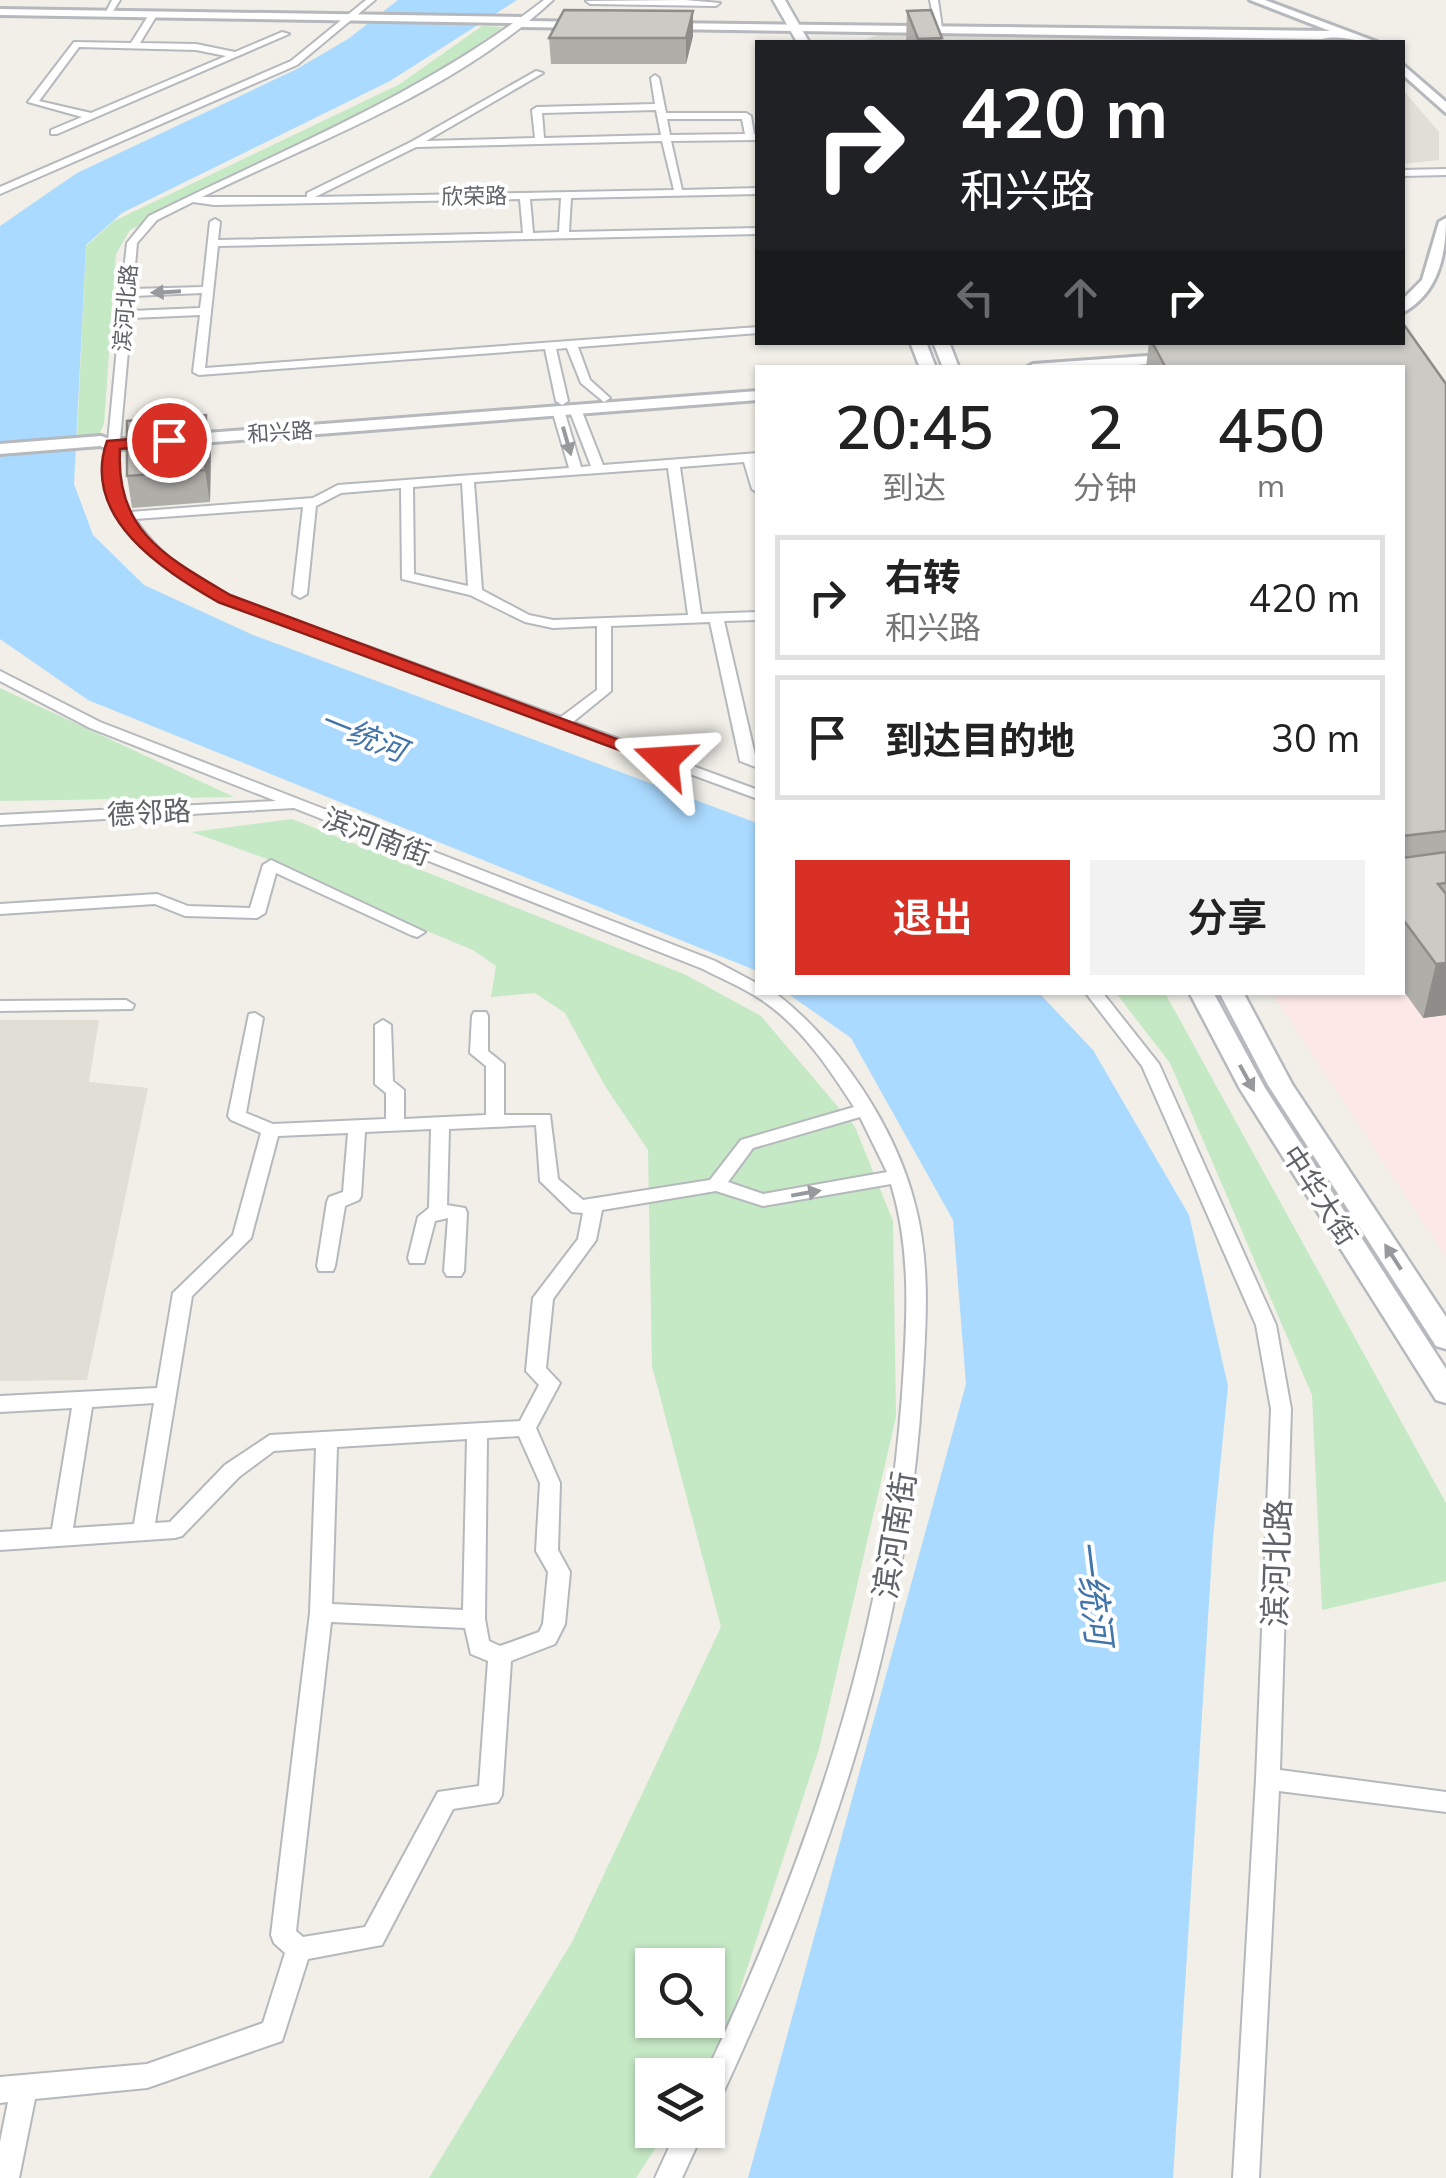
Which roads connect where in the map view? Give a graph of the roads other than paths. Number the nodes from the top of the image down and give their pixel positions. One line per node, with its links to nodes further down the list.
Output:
1 (116, 0): 13 (street)
2 (370, 0): 15 (street)
3 (549, 0): 16 (street, 滨河北路)
4 (780, 0): 19 (main road)
5 (934, 0): 21 (street)
6 (1243, 0): 22 (street)
7 (1255, 0): 22 (street)
8 (590, 1): 9 (street)
9 (630, 1): 10 (street)
10 (714, 2): 18 (street)
11 (805, 10): 20 (main road)
12 (0, 12): 13 (street)
13 (106, 14): 14 (street)
14 (159, 15): 15 (street); 28 (street); 29 (street)
15 (345, 18): 16 (street); 49 (street)
16 (525, 21): 17 (street); 50 (street, 滨河北路)
17 (601, 22)
18 (726, 22): 19 (street); 19 (street)
19 (796, 25): 20 (street); 24 (main road)
20 (813, 26): 21 (street); 22 (street); 25 (main road)
21 (939, 26): 22 (street)
22 (1331, 30): 26 (street); 27 (street)
23 (285, 34): 30 (street)
24 (802, 40)
25 (817, 40)
26 (1351, 40)
27 (1364, 40)
28 (134, 45): 29 (street); 38 (street)
29 (146, 46): 30 (street)
30 (236, 55): 38 (street)
31 (1405, 64): 34 (street)
32 (1405, 66): 35 (street)
33 (655, 78): 37 (street)
34 (1446, 98)
35 (1446, 109)
36 (543, 110): 37 (street); 42 (street); 43 (street)
37 (663, 112): 40 (street); 41 (street)
38 (92, 116): 39 (street)
39 (54, 132)
40 (754, 137): 41 (street)
41 (666, 138): 42 (street); 46 (street)
42 (540, 141): 43 (street)
43 (414, 144): 51 (street)
44 (1446, 175): 45 (street)
45 (1405, 176)
46 (678, 188): 47 (street, 欣荣路); 51 (street, 欣荣路)
47 (755, 189)
48 (755, 189): 52 (street, 欣荣路)
49 (1, 190)
50 (205, 192): 51 (street, 欣荣路); 54 (street, 滨河北路)
51 (311, 195)
52 (566, 195): 53 (street, 欣荣路); 58 (street)
53 (524, 196): 54 (street, 欣荣路); 59 (street)
54 (191, 198): 63 (street, 滨河北路)
55 (215, 222): 60 (street)
56 (1446, 222): 64 (street)
57 (755, 231): 58 (street)
58 (564, 235): 59 (street)
59 (528, 236): 60 (street)
60 (214, 242): 62 (street)
61 (1446, 281): 67 (street)
62 (208, 290): 63 (street, one-way to 63); 65 (street)
63 (124, 294): 66 (street, 滨河北路)
64 (1405, 306)
65 (206, 311): 66 (street); 70 (street)
66 (124, 315): 77 (street, 滨河北路)
67 (1405, 320)
68 (755, 330): 69 (street)
69 (571, 344): 70 (street); 75 (street)
70 (550, 346): 76 (street)
71 (1092, 365): 72 (street)
72 (1149, 365)
73 (755, 387): 75 (street, 和兴路)
74 (755, 395): 76 (street, 和兴路)
75 (604, 398): 76 (street, 和兴路)
76 (565, 407): 77 (street, 和兴路); 81 (street); 82 (street, one-way to 82)
77 (109, 440): 78 (street, 和兴路); 86 (street, 滨河北路)
78 (0, 448)
79 (753, 457): 80 (street)
80 (673, 464): 81 (street); 90 (street)
81 (598, 467): 82 (street)
82 (576, 471): 83 (street)
83 (468, 479): 84 (street); 87 (street)
84 (407, 484): 85 (street); 87 (street)
85 (310, 503): 86 (street); 88 (street)
86 (124, 516): 94 (street, 滨河北路)
87 (476, 592): 92 (street)
88 (300, 594)
89 (755, 616): 91 (street)
90 (695, 618): 91 (street); 92 (street)
91 (716, 618): 95 (street)
92 (604, 622): 94 (street)
93 (0, 675): 97 (street, 滨河南街)
94 (563, 723): 96 (street, 滨河北路)
95 (755, 763)
96 (755, 794)
97 (298, 805): 98 (street, 德邻路); 101 (street, 滨河南街)
98 (0, 820)
99 (0, 909): 100 (street)
100 (417, 932)
101 (755, 990)
102 (763, 995): 111 (street, 滨河南街)
103 (1095, 995): 138 (street, 滨河北路)
104 (1203, 995): 125 (main road, 中华大街, one-way to 125)
105 (1234, 995): 124 (main road, 中华大街, one-way to 105)
106 (126, 1005): 107 (street)
107 (0, 1006)
108 (480, 1016): 112 (street)
109 (255, 1018): 116 (street)
110 (383, 1025): 114 (street)
111 (866, 1109): 117 (street, 滨河南街); 118 (street)
112 (495, 1120): 113 (street); 119 (street)
113 (440, 1123): 114 (street); 120 (street)
114 (395, 1124): 115 (street)
115 (358, 1126): 116 (street); 122 (street)
116 (271, 1130): 126 (street)
117 (897, 1177): 118 (street, one-way to 117); 141 (street, 滨河南街)
118 (716, 1185): 119 (street)
119 (594, 1205): 129 (street)
120 (440, 1210): 121 (street); 123 (street)
121 (417, 1258)
122 (326, 1266)
123 (454, 1271)
124 (1446, 1339)
125 (1446, 1392)
126 (167, 1395): 127 (street); 132 (street)
127 (83, 1400): 128 (street); 133 (street)
128 (0, 1404)
129 (526, 1428): 130 (street); 137 (street)
130 (477, 1431): 131 (street); 136 (street)
131 (327, 1441): 132 (street); 135 (street)
132 (143, 1532): 133 (street)
133 (61, 1537): 134 (street)
134 (0, 1541)
135 (321, 1613): 136 (street); 140 (street)
136 (474, 1619): 137 (street)
137 (500, 1656): 140 (street)
138 (1268, 1779): 139 (street); 146 (street, 滨河北路)
139 (1446, 1802)
140 (298, 1949): 142 (street)
141 (725, 2063)
142 (12, 2088): 144 (street)
143 (683, 2148): 145 (street)
144 (6, 2178)
145 (668, 2178)
146 (1246, 2178)

